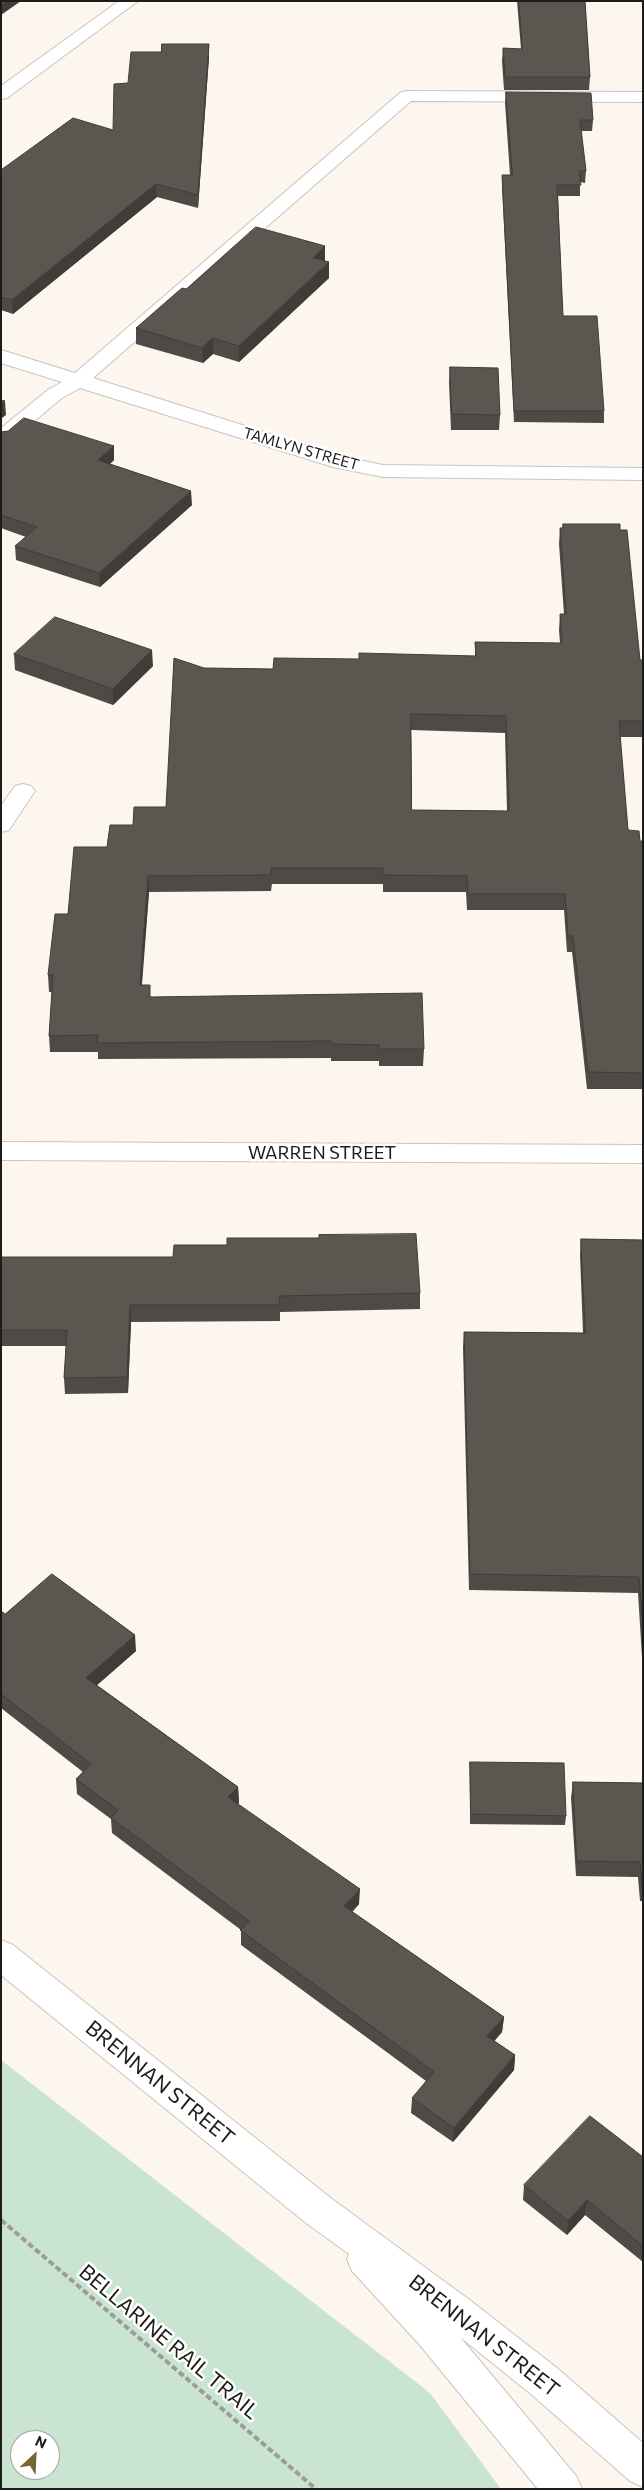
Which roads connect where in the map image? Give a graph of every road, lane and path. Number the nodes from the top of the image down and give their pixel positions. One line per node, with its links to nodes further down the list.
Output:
1 (130, 1): 2 (street)
2 (1, 94)
3 (643, 97): 5 (street)
4 (1, 356): 5 (street, TAMLYN STREET)
5 (79, 380): 6 (street); 7 (street, TAMLYN STREET)
6 (1, 439)
7 (643, 474)
8 (24, 791): 9 (street)
9 (1, 825)
10 (1, 1151): 11 (street, WARREN STREET)
11 (643, 1154)
12 (1, 1955): 13 (street, BRENNAN STREET)
13 (319, 2211): 15 (street, BRENNAN STREET); 17 (street, BRENNAN STREET)
14 (1, 2220): 16 (path, BELLARINE RAIL TRAIL)
15 (643, 2468)
16 (316, 2489)
17 (563, 2489)

